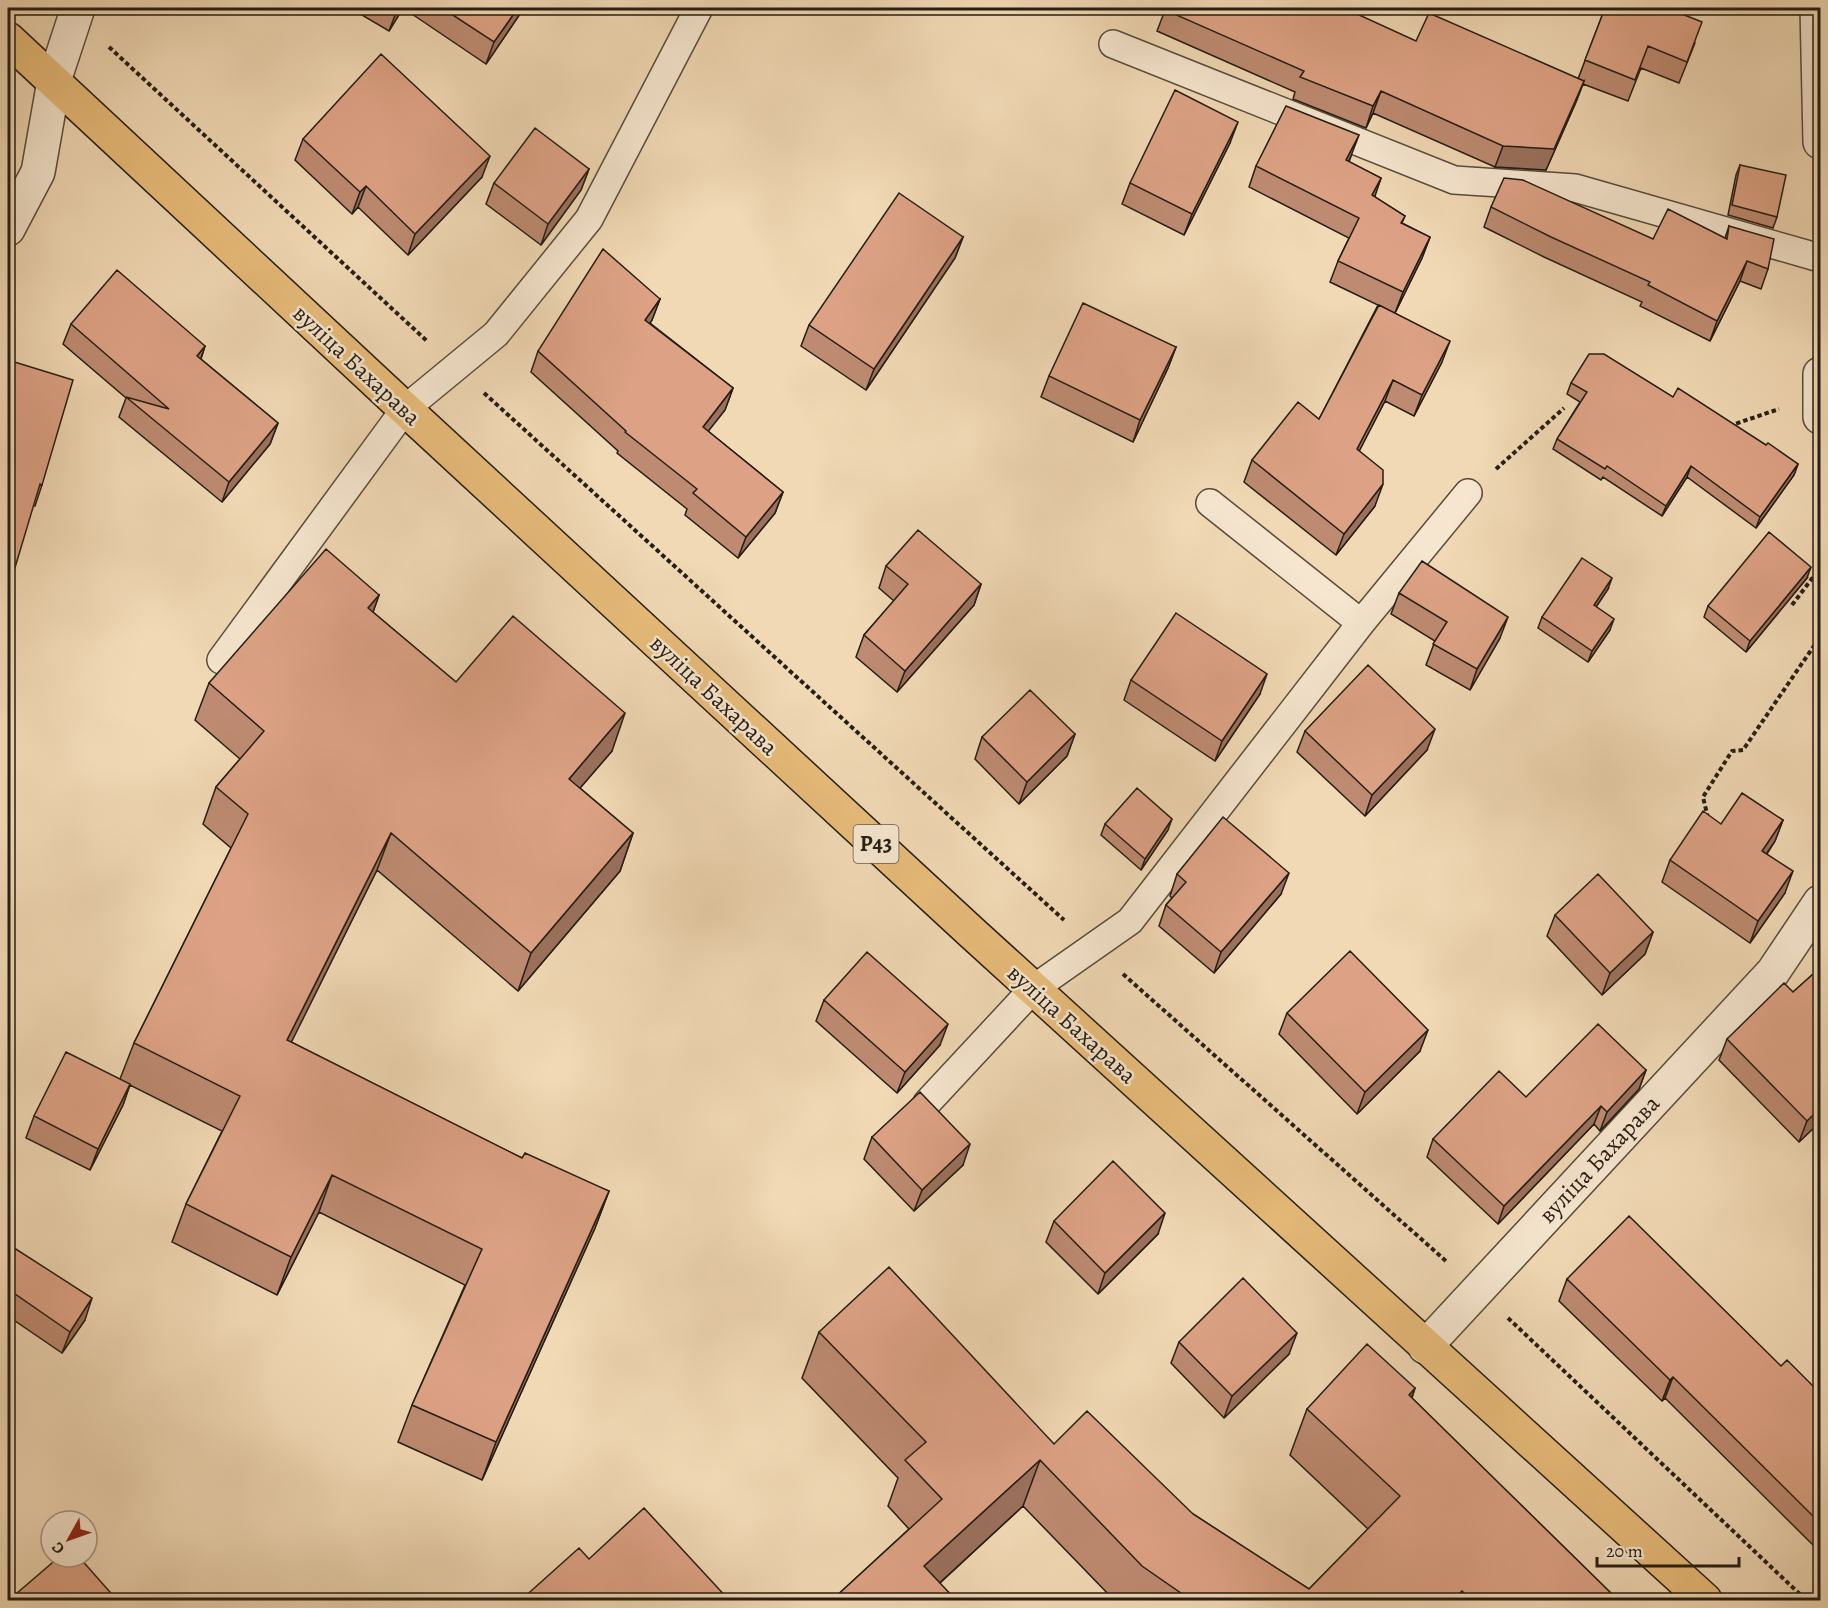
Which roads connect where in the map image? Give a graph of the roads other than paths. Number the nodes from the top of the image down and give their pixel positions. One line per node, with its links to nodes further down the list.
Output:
1 (699, 8): 11 (lane)
2 (1817, 8): 7 (street)
3 (76, 11): 6 (street)
4 (8, 39): 6 (main road, вуліца Бахарава / Р43)
5 (1113, 44): 9 (lane)
6 (54, 81): 8 (street); 11 (main road, вуліца Бахарава / Р43)
7 (1821, 142)
8 (8, 229)
9 (1821, 258)
10 (1821, 374): 12 (street)
11 (405, 409): 16 (lane); 18 (main road, вуліца Бахарава / Р43)
12 (1821, 417)
13 (1468, 493): 15 (lane)
14 (1210, 503): 15 (lane)
15 (1361, 622): 18 (lane)
16 (221, 660)
17 (1821, 902): 20 (street, вуліца Бахарава)
18 (1033, 989): 19 (lane); 20 (main road, вуліца Бахарава / Р43)
19 (927, 1103)
20 (1425, 1347): 21 (main road, вуліца Бахарава / Р43)
21 (1704, 1600)

